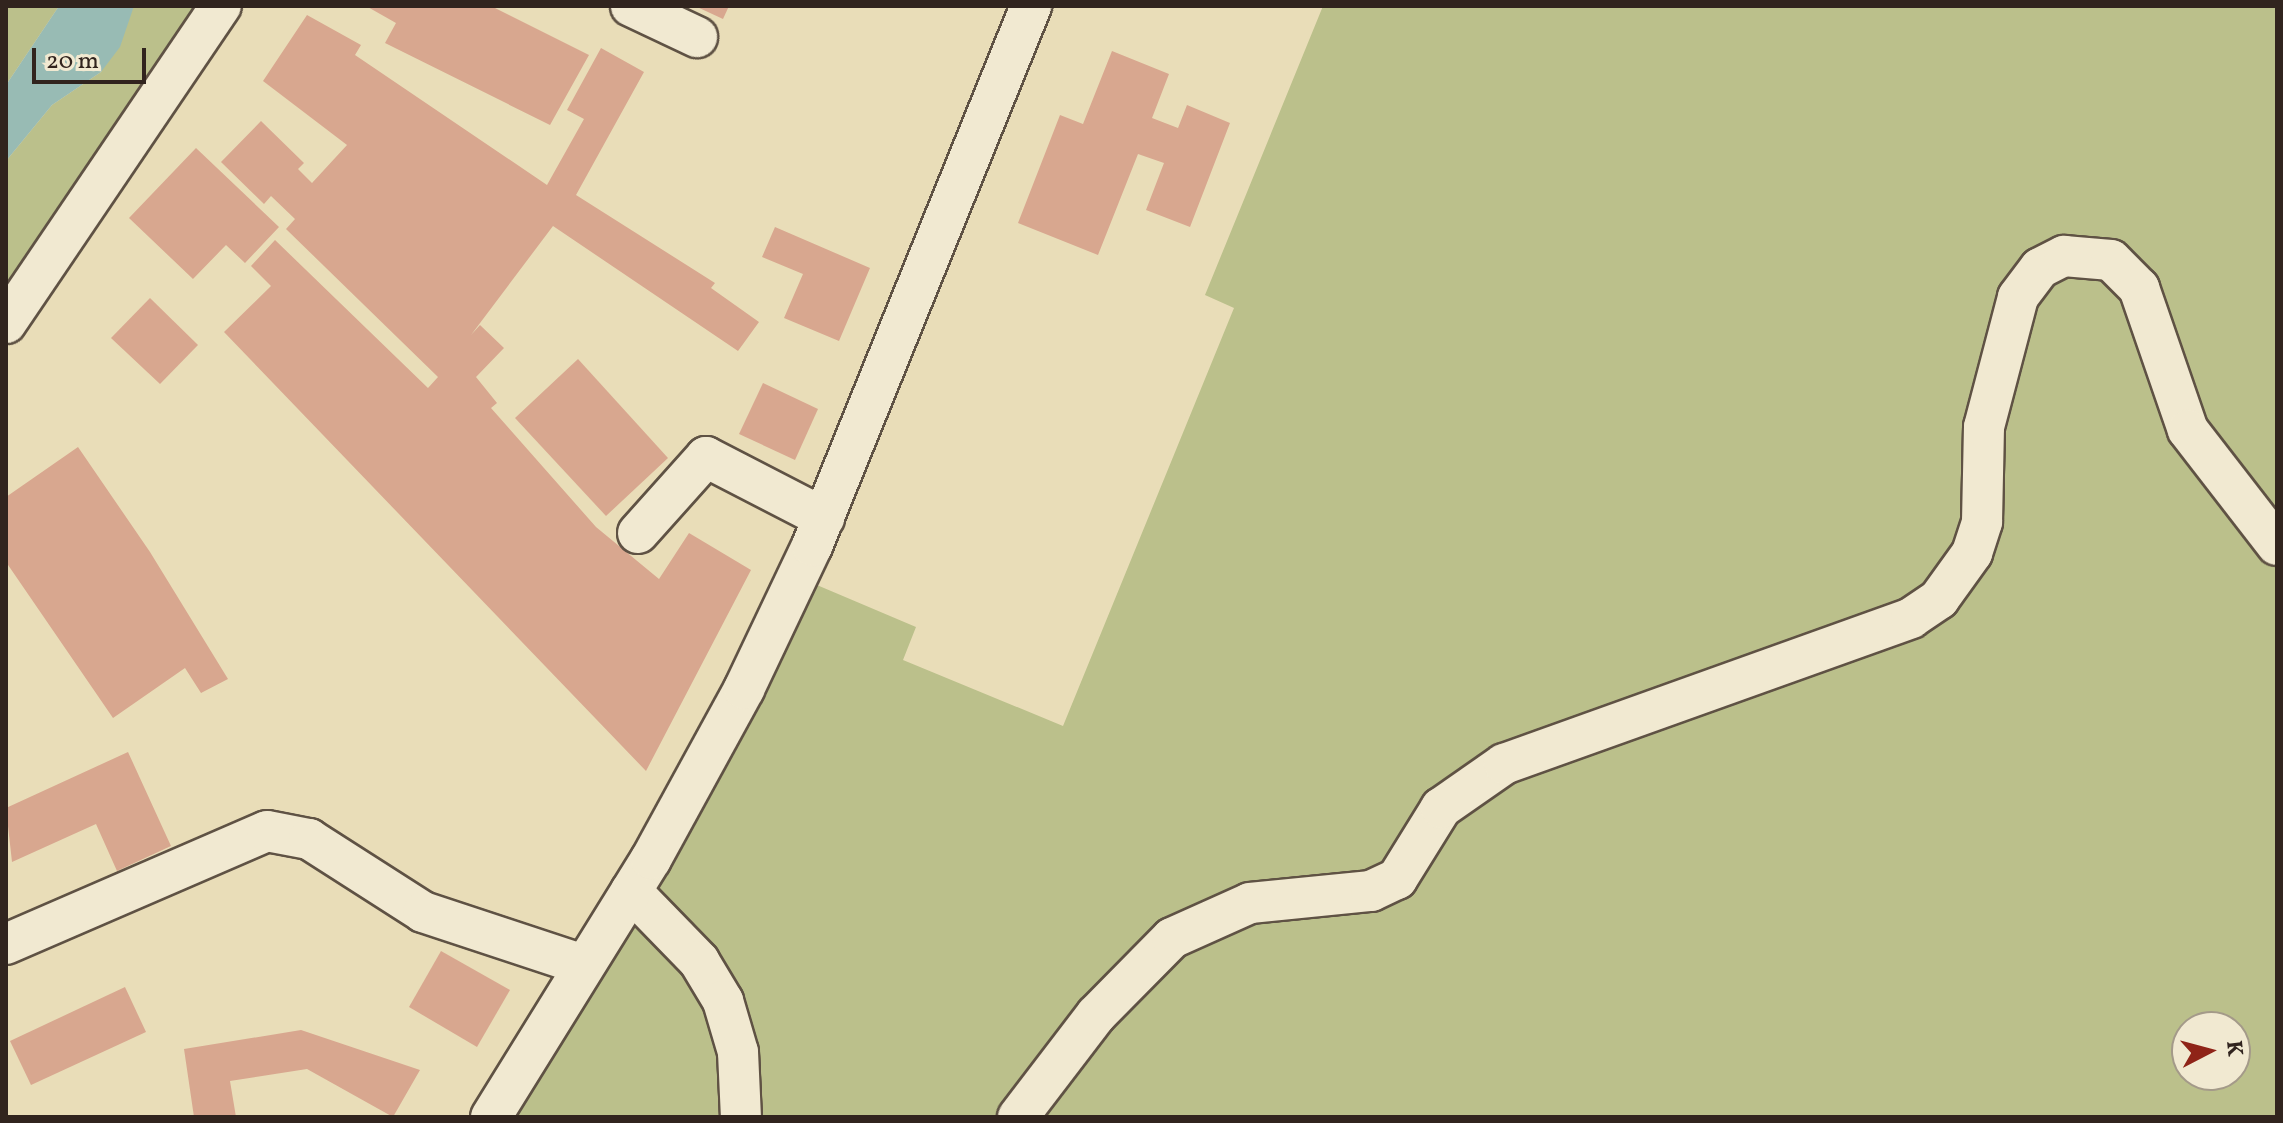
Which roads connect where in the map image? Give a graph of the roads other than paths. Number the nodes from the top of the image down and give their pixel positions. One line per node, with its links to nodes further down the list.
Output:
1 (221, 6): 5 (street)
2 (631, 6): 4 (street)
3 (1031, 6): 6 (street)
4 (697, 37)
5 (6, 323)
6 (824, 518): 7 (street); 9 (street)
7 (638, 533)
8 (2277, 545): 14 (street)
9 (631, 891): 11 (street); 13 (street)
10 (6, 944): 11 (street)
11 (583, 965): 12 (street)
12 (491, 1117)
13 (741, 1117)
14 (1018, 1117)

